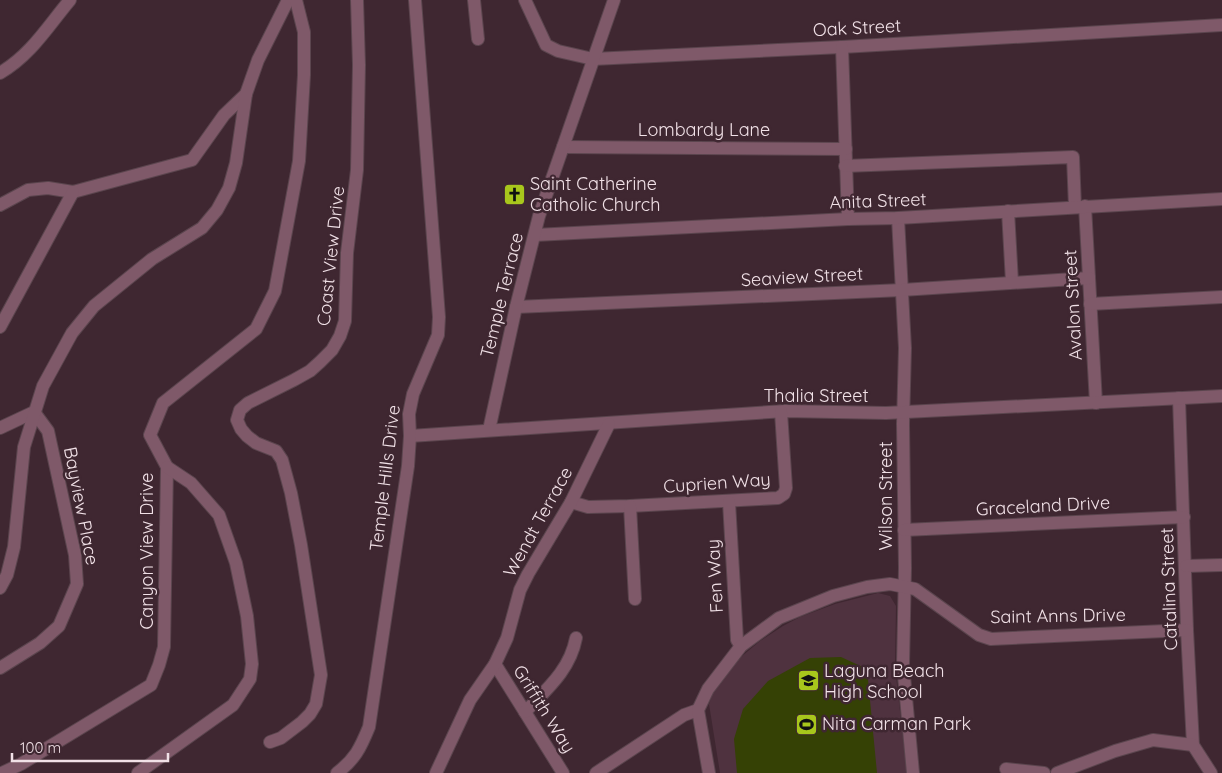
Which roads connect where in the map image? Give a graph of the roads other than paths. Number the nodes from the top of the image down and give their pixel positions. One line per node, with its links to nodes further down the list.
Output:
1 (70, 0): 13 (street)
2 (288, 0): 14 (street)
3 (296, 0): 43 (street, Canyon View Drive)
4 (357, 0): 61 (street, Coast View Drive)
5 (415, 0): 42 (street, Temple Hills Drive)
6 (474, 0): 10 (street)
7 (525, 0): 12 (street, Oak Street)
8 (614, 0): 12 (street, Temple Terrace)
9 (1222, 25): 11 (street, Oak Street)
10 (478, 39)
11 (842, 47): 12 (street, Oak Street); 16 (street)
12 (593, 58): 15 (street, Temple Terrace)
13 (0, 73)
14 (246, 94): 18 (street); 36 (street)
15 (563, 147): 16 (street, Lombardy Lane); 25 (street, Temple Terrace)
16 (846, 149): 17 (street)
17 (846, 166): 21 (street); 24 (street)
18 (74, 192): 20 (street); 32 (street)
19 (1222, 199): 21 (street, Anita Street)
20 (0, 205)
21 (1080, 206): 22 (street, Anita Street); 26 (street, Avalon Street)
22 (1008, 211): 23 (street, Anita Street); 27 (street)
23 (898, 218): 24 (street, Anita Street); 28 (street, Wilson Street)
24 (848, 219): 25 (street, Anita Street)
25 (534, 235): 31 (street, Temple Terrace)
26 (1089, 278): 27 (street, Seaview Street); 30 (street, Avalon Street)
27 (1012, 282): 28 (street, Seaview Street)
28 (902, 290): 31 (street, Seaview Street); 38 (street, Wilson Street)
29 (1222, 297): 30 (street)
30 (1090, 304): 35 (street, Avalon Street)
31 (516, 307): 41 (street, Temple Terrace)
32 (0, 327)
33 (1222, 396): 34 (street, Thalia Street)
34 (1179, 398): 35 (street, Thalia Street); 47 (street, Catalina Street)
35 (1096, 403): 38 (street, Thalia Street)
36 (34, 412): 40 (street); 52 (street); 58 (street, Bayview Place)
37 (781, 412): 38 (street, Thalia Street); 39 (street, Thalia Street); 45 (street, Cuprien Way)
38 (904, 412): 48 (street, Wilson Street)
39 (609, 424): 41 (street, Thalia Street); 44 (street, Wendt Terrace)
40 (0, 428)
41 (488, 430): 42 (street, Thalia Street)
42 (410, 436): 66 (street, Temple Hills Drive)
43 (167, 467): 64 (street, Canyon View Drive); 65 (street)
44 (571, 502): 46 (street, Cuprien Way); 57 (street, Wendt Terrace)
45 (729, 502): 46 (street, Cuprien Way); 56 (street, Fen Way)
46 (630, 506): 53 (street)
47 (1184, 517): 48 (street, Graceland Drive); 50 (street, Catalina Street)
48 (904, 530): 51 (street, Wilson Street)
49 (1222, 565): 50 (street)
50 (1186, 566): 54 (street, Catalina Street)
51 (904, 587): 54 (street, Saint Anns Drive); 56 (street, Saint Anns Drive); 71 (street, Wilson Street)
52 (0, 588)
53 (635, 599)
54 (1187, 630): 62 (street, Catalina Street)
55 (576, 638): 60 (street)
56 (742, 646): 59 (street, Saint Anns Drive)
57 (495, 664): 60 (street, Griffith Way); 67 (street, Wendt Terrace)
58 (0, 668)
59 (698, 710): 69 (street); 70 (street)
60 (525, 712): 68 (street, Griffith Way)
61 (270, 742)
62 (1193, 745): 73 (street); 74 (street, Catalina Street)
63 (1006, 770): 72 (street)
64 (2, 773)
65 (138, 773)
66 (337, 773)
67 (436, 773)
68 (563, 773)
69 (596, 773)
70 (709, 773)
71 (914, 773)
72 (1044, 773)
73 (1056, 773)
74 (1211, 773)

